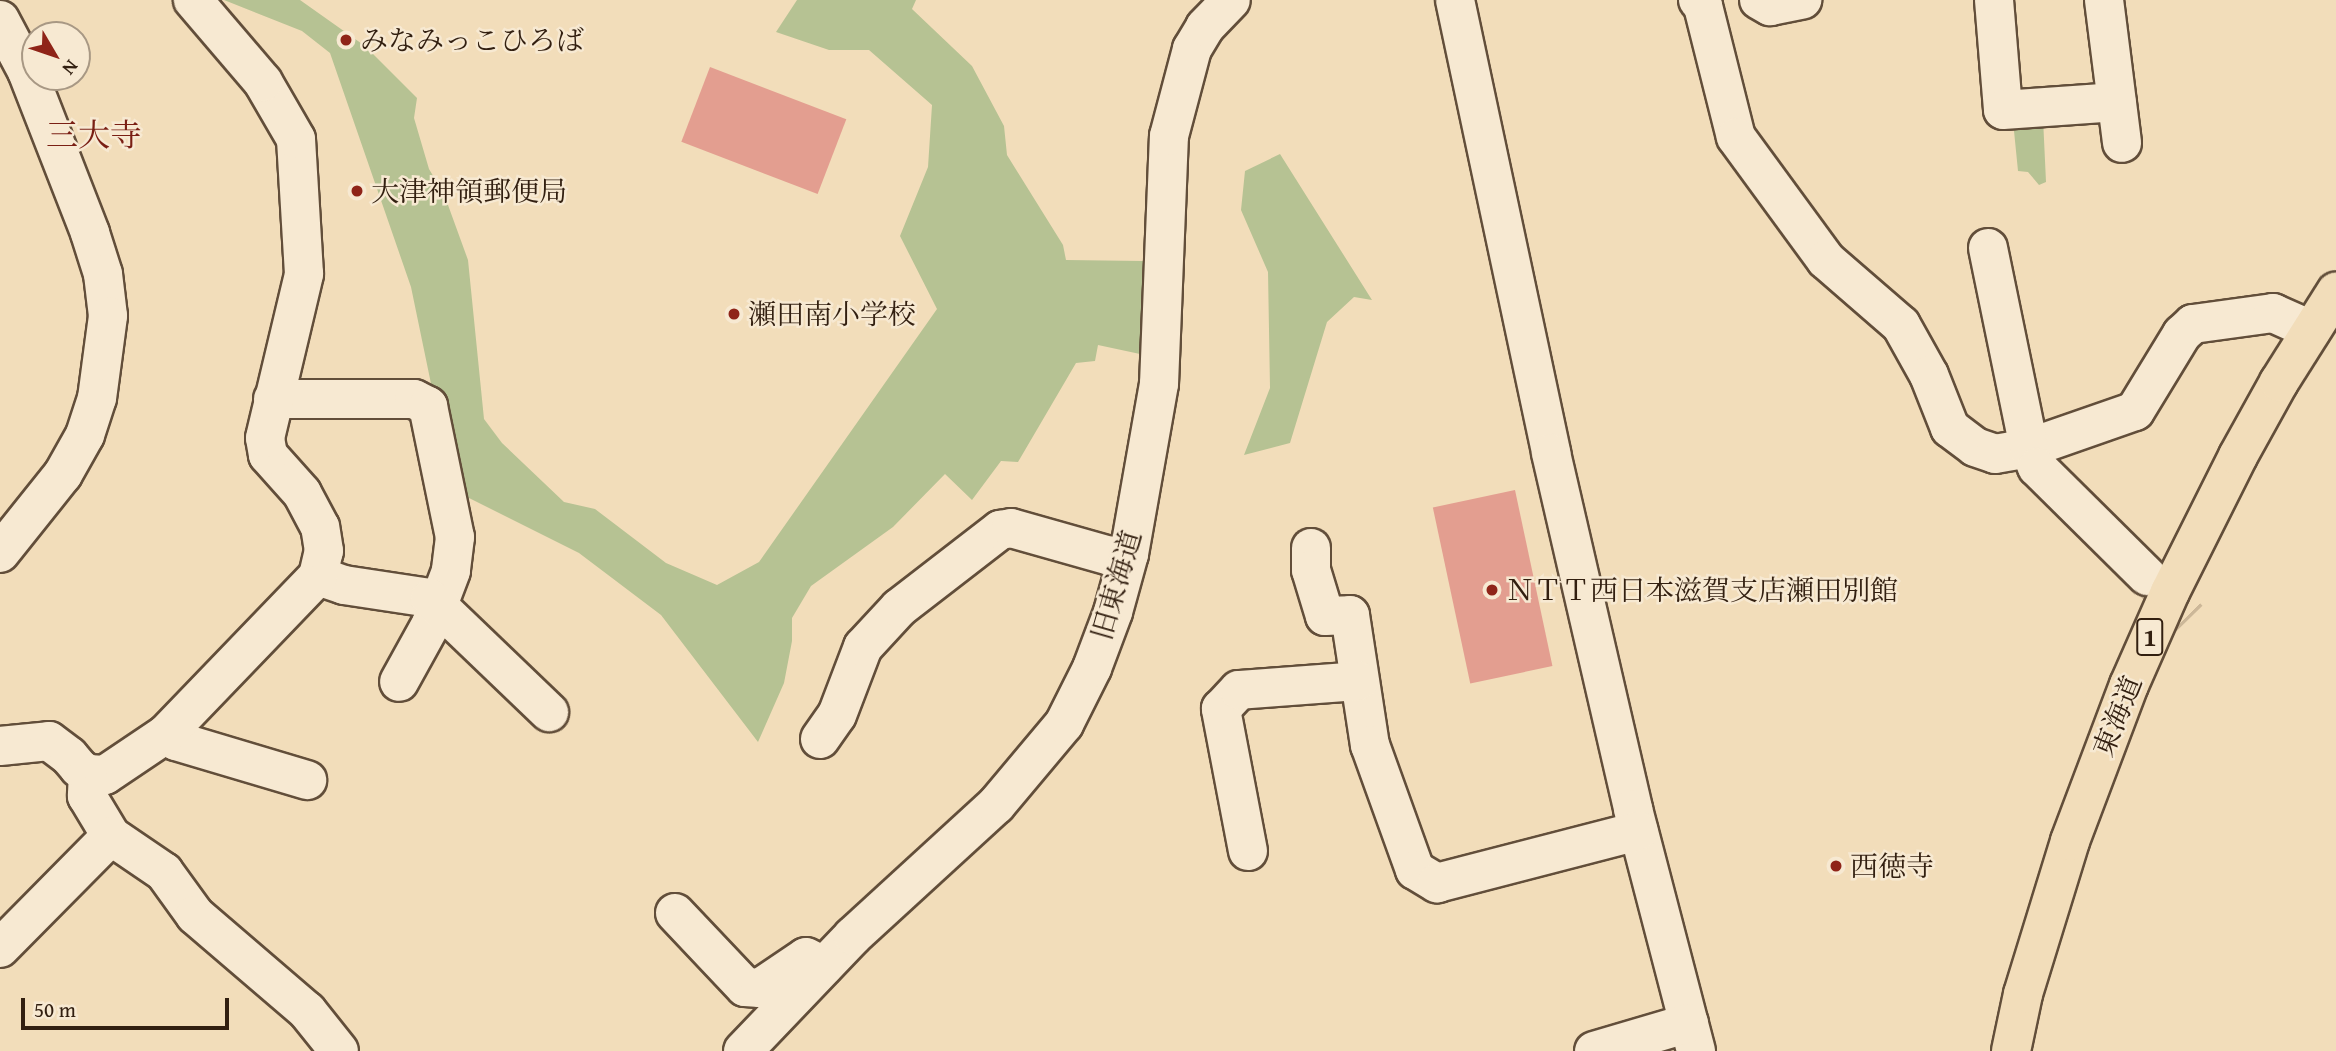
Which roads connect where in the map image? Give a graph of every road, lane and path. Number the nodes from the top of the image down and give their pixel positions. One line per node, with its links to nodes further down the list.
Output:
1 (194, 0): 15 (street)
2 (1231, 0): 19 (street, 旧東海道)
3 (1454, 0): 31 (street)
4 (1759, 0): 5 (street)
5 (1802, 0)
6 (1994, 0): 10 (street)
7 (2104, 0): 10 (street)
8 (1704, 2): 16 (street)
9 (0, 20): 18 (street)
10 (2117, 102): 11 (street)
11 (2122, 143)
12 (1987, 248): 16 (street)
13 (2336, 292): 14 (highway, 東海道 / 1)
14 (2311, 330): 16 (street); 41 (highway, 東海道 / 1)
15 (273, 399): 20 (street); 22 (street)
16 (2029, 447): 21 (street)
17 (1311, 548): 23 (street)
18 (0, 553)
19 (1129, 554): 27 (street); 36 (street, 旧東海道)
20 (318, 576): 22 (street); 26 (street)
21 (2147, 576)
22 (439, 603): 24 (street); 25 (street)
23 (1359, 681): 31 (street); 33 (street)
24 (399, 682)
25 (549, 712)
26 (166, 734): 29 (street); 30 (street)
27 (820, 739)
28 (0, 746): 29 (street)
29 (88, 774): 32 (street)
30 (307, 780)
31 (1638, 831): 37 (street)
32 (111, 836): 35 (street); 38 (street)
33 (1248, 851)
34 (675, 913): 36 (street)
35 (0, 948)
36 (824, 966): 39 (street, 旧東海道)
37 (1692, 1037): 40 (street)
38 (340, 1051)
39 (743, 1051)
40 (1594, 1051)
41 (2011, 1051)

